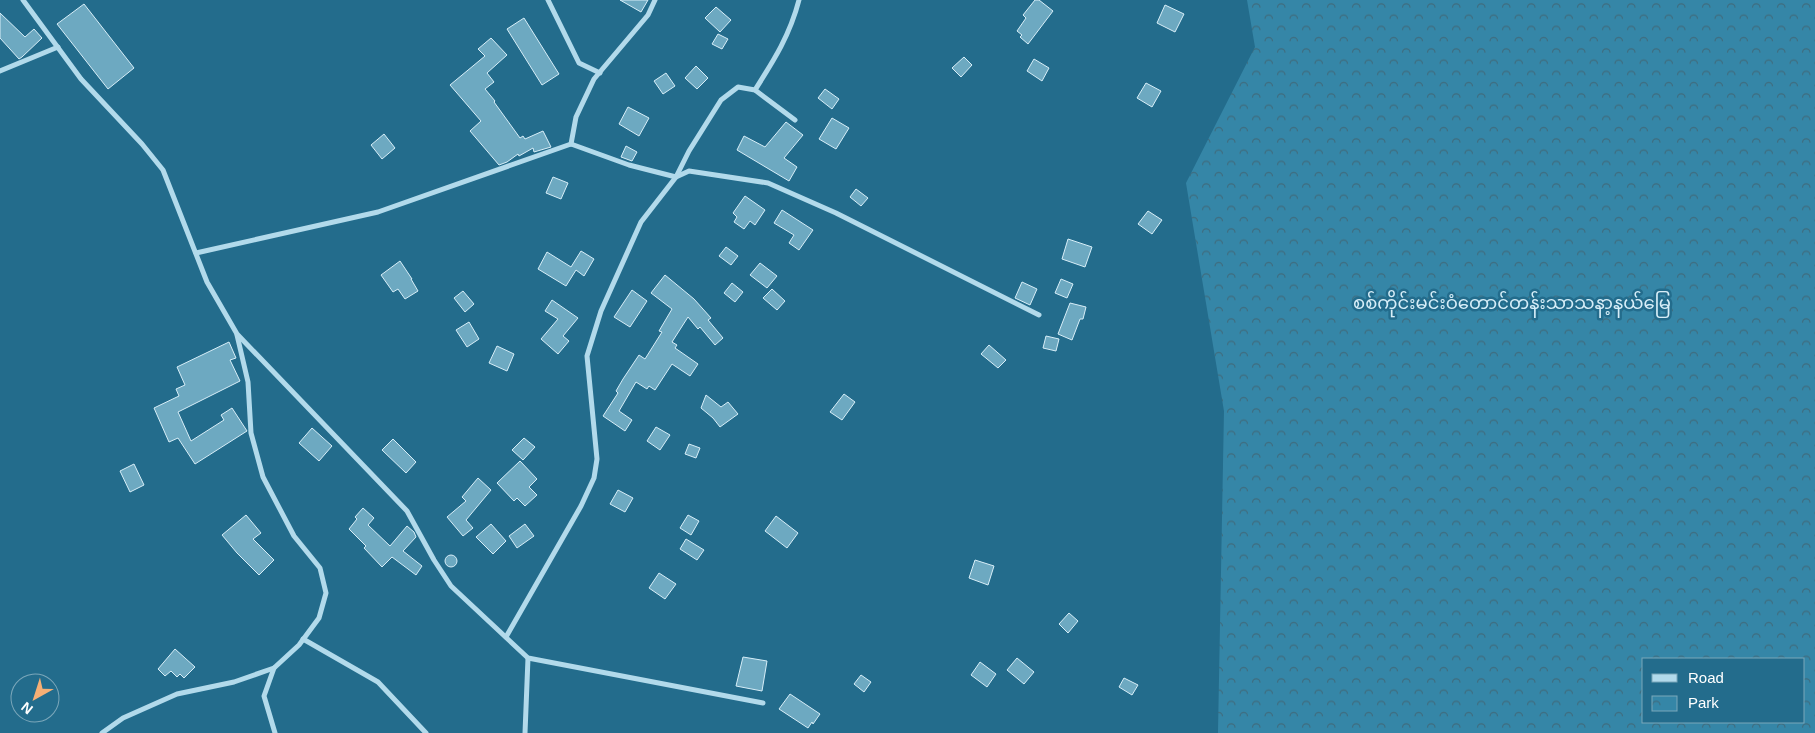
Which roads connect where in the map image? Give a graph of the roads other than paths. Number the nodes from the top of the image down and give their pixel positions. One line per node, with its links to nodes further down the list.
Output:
1 (23, 0): 5 (street)
2 (548, 0): 7 (street)
3 (655, 0): 7 (street)
4 (799, 0): 8 (street)
5 (58, 47): 6 (street); 12 (street)
6 (0, 71)
7 (600, 73): 10 (street)
8 (755, 90): 9 (street); 11 (street)
9 (795, 120)
10 (571, 144): 11 (street); 12 (street)
11 (676, 177): 13 (street); 15 (street)
12 (196, 253): 14 (street)
13 (1039, 315)
14 (237, 334): 15 (street); 16 (street)
15 (506, 637): 17 (street)
16 (304, 639): 18 (street); 22 (street)
17 (528, 658): 19 (street); 23 (street)
18 (274, 668): 20 (street); 21 (street)
19 (763, 703)
20 (102, 733)
21 (275, 733)
22 (426, 733)
23 (525, 733)

